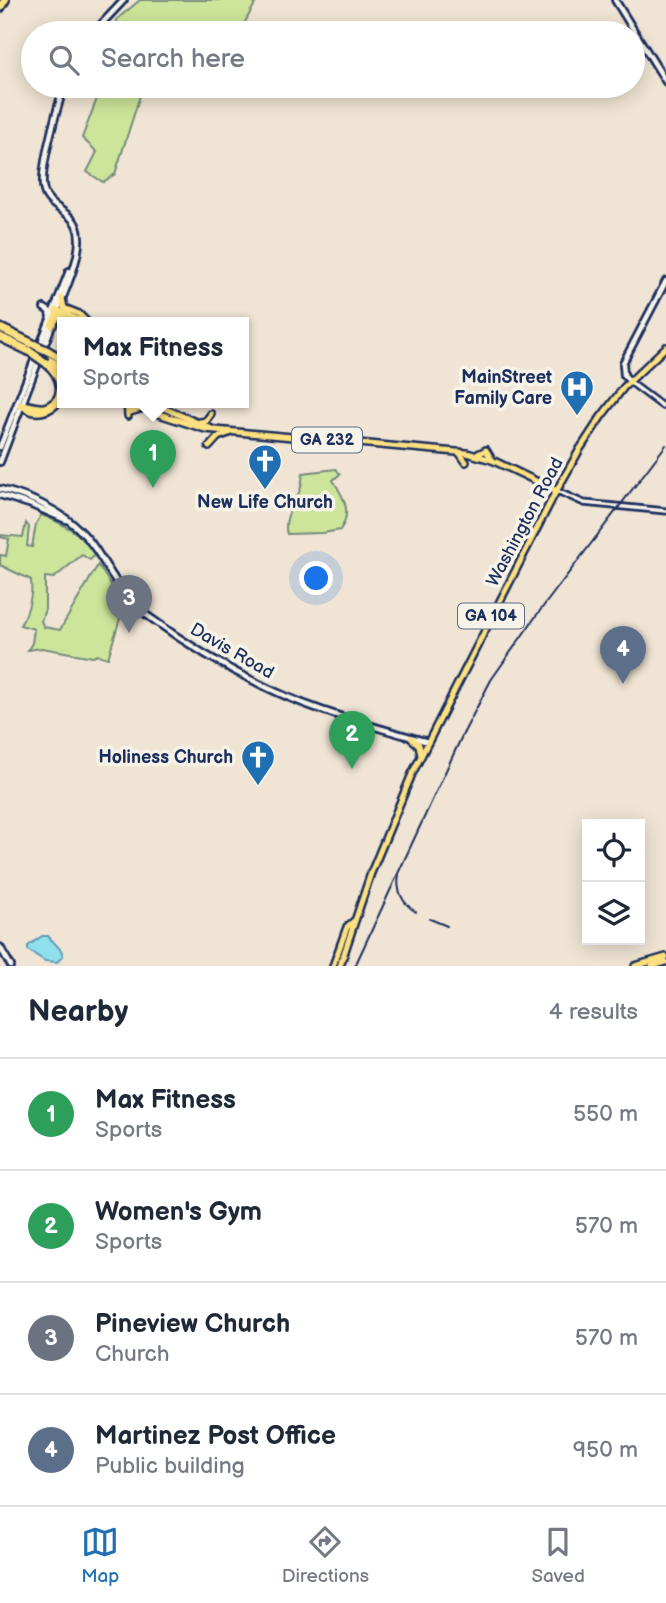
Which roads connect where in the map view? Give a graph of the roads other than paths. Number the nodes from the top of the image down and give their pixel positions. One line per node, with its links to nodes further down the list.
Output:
1 (5, 0): 4 (highway)
2 (124, 0): 5 (main road)
3 (615, 0): 6 (main road)
4 (0, 8)
5 (104, 21)
6 (628, 21)
7 (645, 48): 8 (main road)
8 (666, 82)
9 (61, 98): 10 (main road)
10 (76, 257): 12 (main road); 14 (main road)
11 (666, 281): 28 (main road)
12 (62, 298): 14 (main road); 18 (main road)
13 (44, 308): 19 (main road)
14 (56, 308): 15 (highway); 17 (main road); 19 (main road)
15 (67, 314): 16 (highway); 19 (highway)
16 (74, 317)
17 (80, 317)
18 (82, 317)
19 (50, 325): 30 (main road)
20 (0, 328): 23 (highway)
21 (0, 337): 23 (highway)
22 (666, 347): 28 (main road, Washington Road / GA 104)
23 (32, 348): 24 (highway, bridge)
24 (47, 358): 25 (highway); 26 (highway); 27 (highway)
25 (57, 358)
26 (57, 364)
27 (57, 373)
28 (629, 382): 32 (street); 44 (main road, Washington Road / GA 104)
29 (57, 398): 30 (highway)
30 (19, 404): 31 (main road); 40 (main road); 42 (main road)
31 (57, 404)
32 (662, 406)
33 (128, 408): 34 (main road)
34 (144, 408): 38 (main road, GA 232)
35 (164, 408): 37 (main road, GA 232)
36 (211, 414): 37 (main road)
37 (198, 423): 38 (main road, GA 232)
38 (208, 429): 39 (main road, GA 232); 39 (main road)
39 (232, 432): 41 (main road, GA 232)
40 (0, 447)
41 (459, 452): 43 (main road); 45 (main road, GA 232)
42 (0, 462)
43 (466, 462)
44 (565, 477): 45 (main road); 47 (main road, Washington Road / GA 104)
45 (544, 485): 47 (main road); 49 (main road)
46 (0, 489): 51 (main road, Davis Road)
47 (557, 491): 49 (main road, Washington Road / GA 104); 50 (street)
48 (0, 495): 51 (main road, Davis Road)
49 (552, 499): 53 (main road, Washington Road / GA 104)
50 (666, 511)
51 (66, 520): 52 (main road, Davis Road)
52 (411, 738): 53 (main road, Davis Road); 54 (main road)
53 (428, 742): 54 (main road, Washington Road / GA 104)
54 (421, 756): 55 (main road, Washington Road / GA 104)
55 (354, 921): 59 (main road, Washington Road / GA 104); 60 (main road, Washington Road / GA 104)
56 (0, 947): 58 (main road)
57 (666, 959): 61 (main road); 62 (main road)
58 (11, 966)
59 (333, 966)
60 (341, 966)
61 (635, 966)
62 (652, 966)

